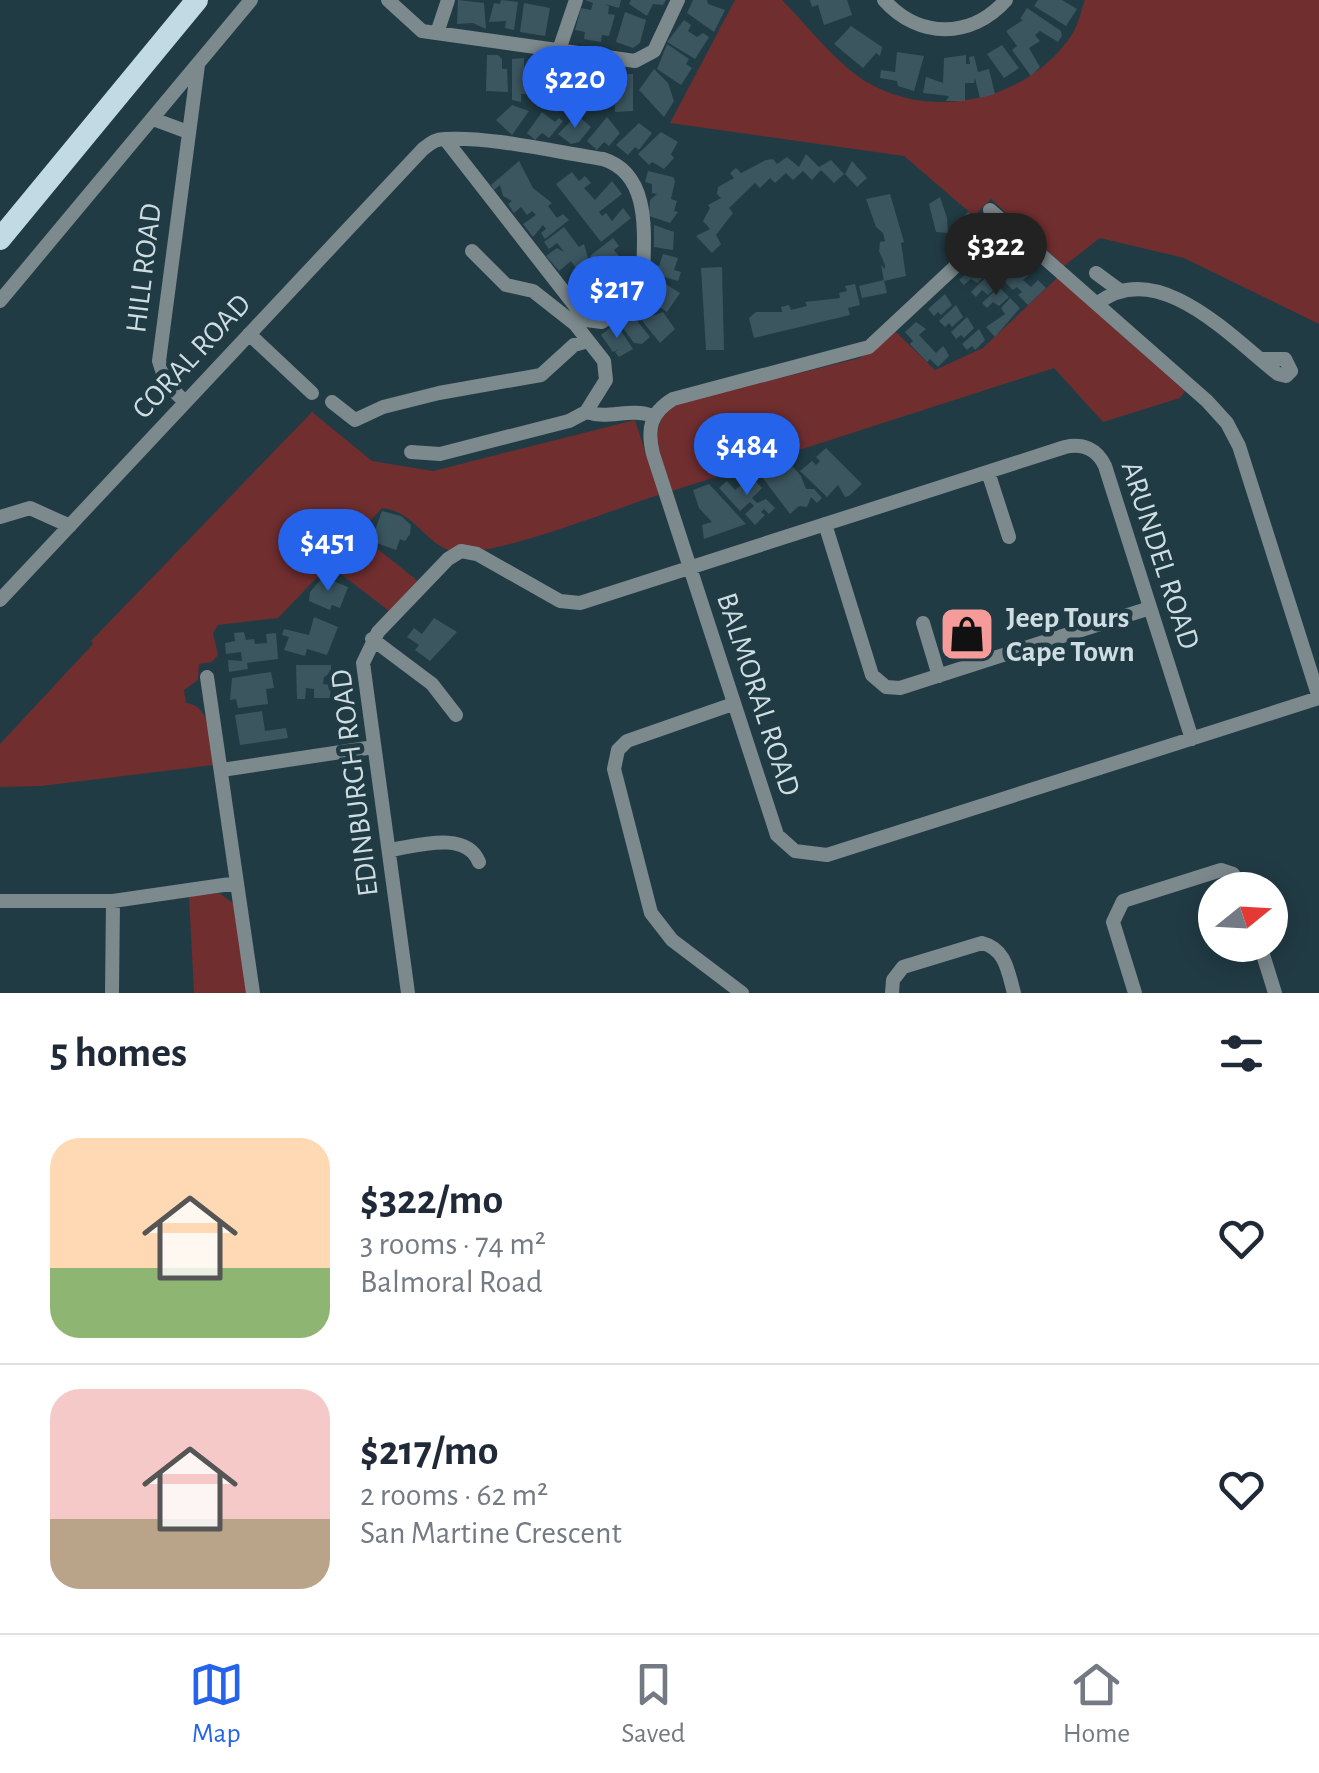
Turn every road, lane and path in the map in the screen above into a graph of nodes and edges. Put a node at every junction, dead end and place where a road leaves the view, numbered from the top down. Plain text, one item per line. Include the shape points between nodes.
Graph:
1 (197, 0) edge
2 (252, 0) edge
3 (388, 0) edge
4 (448, 0) edge
5 (576, 0) edge
6 (678, 0) edge
7 (884, 0) edge
8 (1006, 0) edge
9 (437, 33) junction
10 (559, 50) junction
11 (198, 64) junction
12 (153, 119) junction
13 (188, 132) junction
14 (444, 138) junction
15 (990, 210) dead end
16 (1003, 222) junction
17 (0, 238) edge
18 (472, 251) dead end
19 (1096, 273) dead end
20 (1119, 290) junction
21 (0, 301) edge
22 (1097, 304) junction
23 (249, 334) junction
24 (588, 341) junction
25 (1260, 358) dead end
26 (312, 393) dead end
27 (184, 402) junction
28 (332, 402) dead end
29 (586, 412) junction
30 (653, 416) junction
31 (410, 452) dead end
32 (988, 472) junction
33 (0, 517) edge
34 (825, 524) junction
35 (70, 526) junction
36 (1009, 537) dead end
37 (690, 567) junction
38 (0, 600) edge
39 (1150, 608) junction
40 (923, 623) dead end
41 (372, 639) junction
42 (939, 676) junction
43 (207, 678) dead end
44 (1319, 698) edge
45 (733, 704) junction
46 (456, 714) dead end
47 (1192, 740) junction
48 (374, 747) junction
49 (222, 770) junction
50 (390, 850) junction
51 (480, 862) dead end
52 (1198, 877) edge
53 (237, 883) junction
54 (0, 901) edge
55 (113, 901) junction
56 (1265, 962) edge
57 (112, 993) edge
58 (254, 993) edge
59 (408, 993) edge
60 (742, 993) edge
61 (892, 993) edge
62 (1014, 993) edge
63 (1135, 993) edge
64 (1275, 993) edge

1 - 17 main road
2 - 11 street
3 - 9 street via 415,28
4 - 9 street
5 - 10 street
6 - 10 street via 645,58
7 - 8 street via 908,20 950,31 986,19
9 - 10 street
11 - 12 street
11 - 13 street, HILL ROAD
12 - 13 street
12 - 21 street
13 - 27 street, HILL ROAD via 159,361 166,383
14 - 14 street via 603,159 628,173 641,200 643,284 636,298 606,320 583,317
14 - 23 street, CORAL ROAD via 423,149
15 - 16 street
16 - 22 street
16 - 30 street via 869,347 688,394
18 - 24 street via 506,285 533,291 554,306
19 - 20 street
20 - 22 street
20 - 25 street via 1169,296
22 - 44 street via 1214,408 1234,434
23 - 26 street
23 - 27 street, CORAL ROAD
24 - 28 street via 574,345 545,374 439,393 355,420
24 - 29 street via 607,375
27 - 35 street, CORAL ROAD
29 - 30 street
29 - 31 street via 450,452
30 - 37 street, BALMORAL ROAD via 650,440
32 - 34 street, ARUNDEL ROAD
32 - 36 street
32 - 39 street, ARUNDEL ROAD via 1072,446 1095,452
33 - 35 street via 30,508
34 - 37 street, ARUNDEL ROAD
34 - 42 street via 876,680 895,688
35 - 38 street, CORAL ROAD
37 - 41 street, EDINBURGH ROAD via 569,603 462,552 448,558
37 - 45 street, BALMORAL ROAD
39 - 42 street
39 - 47 street, ARUNDEL ROAD
40 - 42 street
41 - 46 street via 432,684
41 - 48 street, EDINBURGH ROAD via 363,671
43 - 49 street
44 - 47 street, BALMORAL ROAD
45 - 47 street, BALMORAL ROAD via 773,828 788,847 811,856
45 - 60 street via 627,741 614,769 651,913 672,940
48 - 49 street
48 - 50 street, EDINBURGH ROAD
49 - 53 street
50 - 51 street via 461,843
50 - 59 street, EDINBURGH ROAD
52 - 63 street via 1123,901 1113,922
53 - 55 street
53 - 58 street
54 - 55 street
55 - 57 street
56 - 64 street
61 - 62 street via 892,980 903,967 982,943 1002,956

